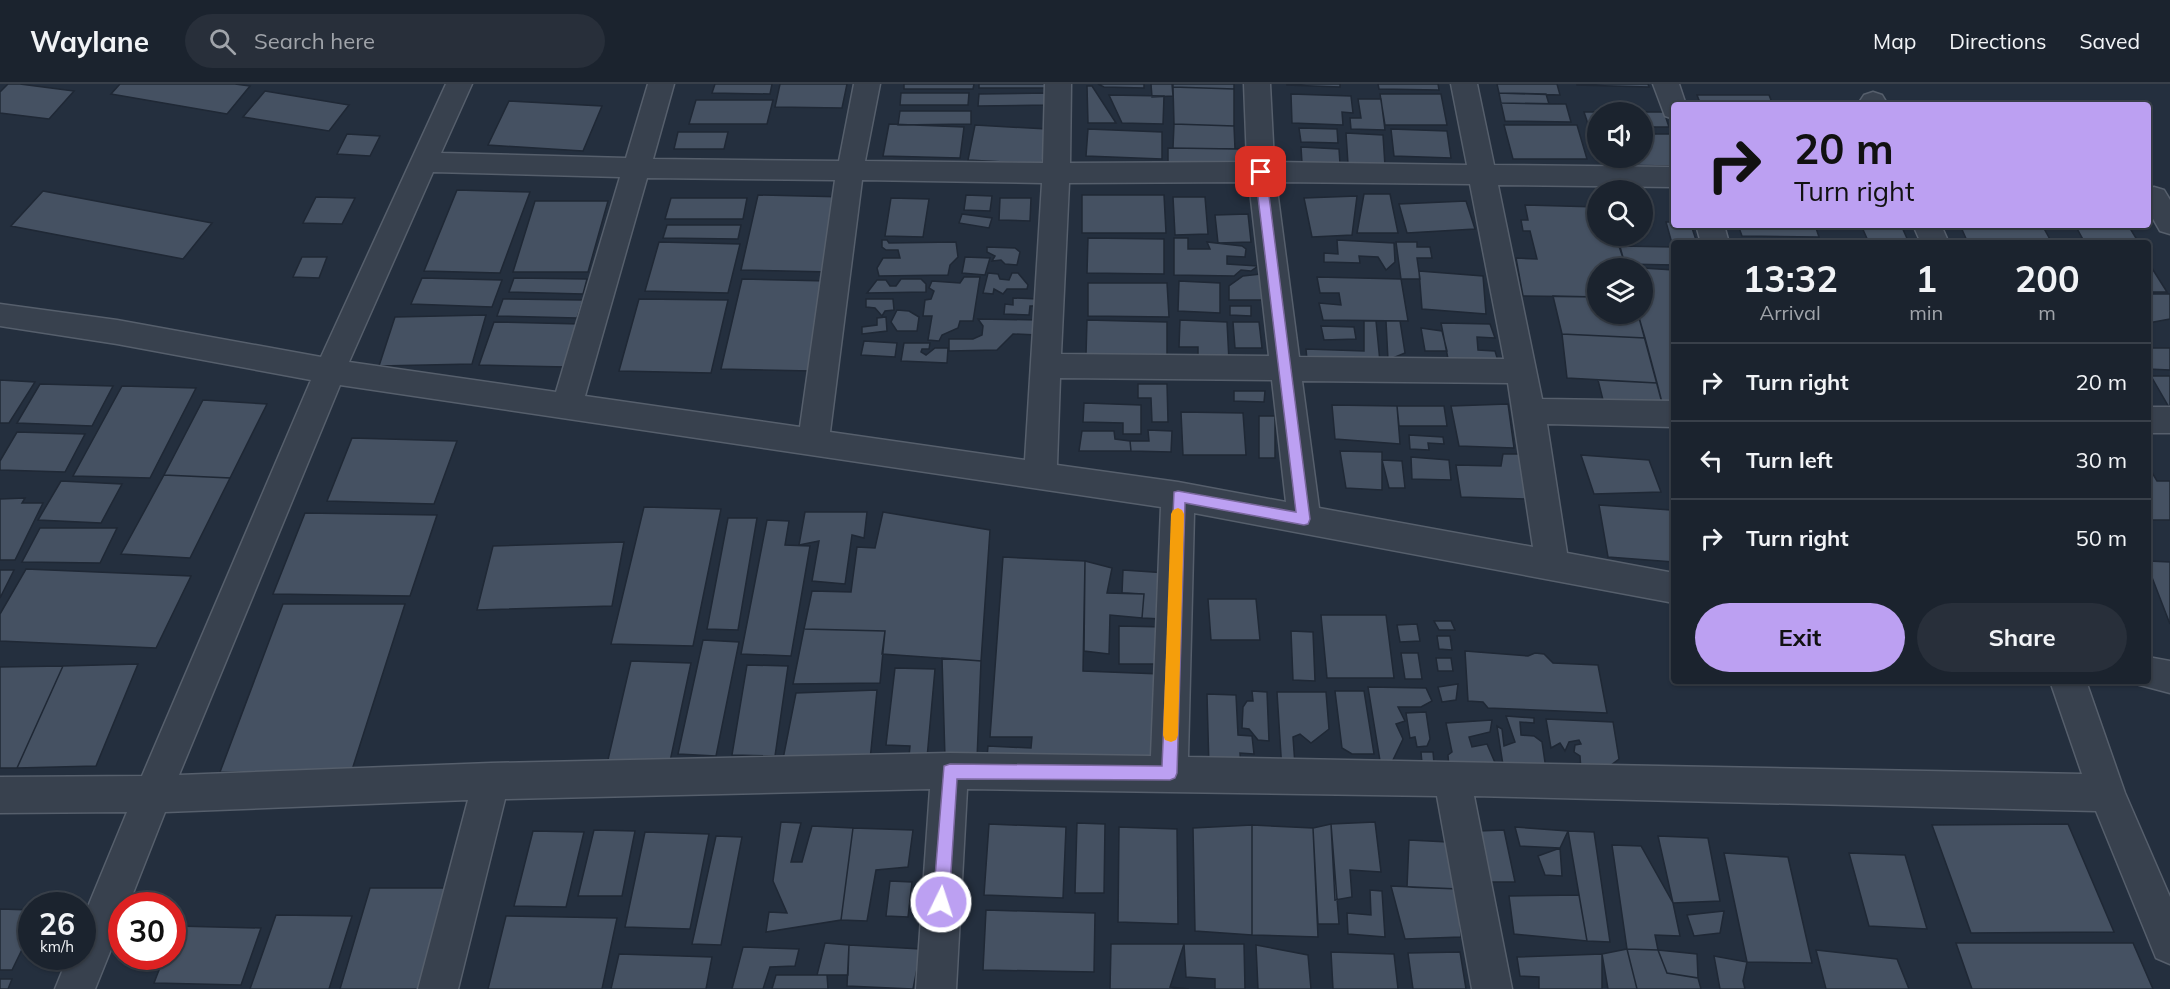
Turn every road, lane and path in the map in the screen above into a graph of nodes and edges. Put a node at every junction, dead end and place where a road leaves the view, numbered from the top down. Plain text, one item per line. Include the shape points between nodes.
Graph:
1 (459, 84) edge
2 (661, 84) edge
3 (867, 84) edge
4 (1058, 84) edge
5 (1257, 84) edge
6 (1464, 84) edge
7 (1666, 84) edge
8 (1672, 102) edge
9 (424, 162) junction
10 (638, 168) junction
11 (850, 171) junction
12 (1261, 172) junction
13 (1056, 173) junction
14 (1481, 176) junction
15 (1671, 177) edge
16 (2154, 196) dead end
17 (2170, 224) edge
18 (0, 315) edge
19 (1046, 366) junction
20 (1285, 370) junction
21 (330, 371) junction
22 (1521, 371) junction
23 (567, 406) junction
24 (1528, 411) junction
25 (1671, 414) edge
26 (2151, 420) edge
27 (2170, 420) edge
28 (813, 443) junction
29 (1040, 476) junction
30 (1178, 496) junction
31 (1304, 519) junction
32 (1552, 565) junction
33 (1671, 587) edge
34 (2151, 674) edge
35 (2170, 677) edge
36 (2069, 684) edge
37 (950, 771) junction
38 (1170, 773) junction
39 (1452, 778) junction
40 (491, 781) junction
41 (2107, 793) junction
42 (153, 794) junction
43 (0, 795) edge
44 (2159, 892) edge
45 (2170, 944) edge
46 (75, 989) edge
47 (438, 989) edge
48 (936, 989) edge
49 (1492, 989) edge

1 - 9 street
2 - 10 street
3 - 11 street
4 - 13 street
5 - 12 street
6 - 14 street
7 - 8 street
9 - 10 street
9 - 21 street
10 - 11 street
10 - 23 street
11 - 13 street
11 - 28 street
12 - 13 street
12 - 14 street
12 - 20 street
13 - 19 street
14 - 15 street
14 - 22 street
16 - 17 street
18 - 21 street
19 - 20 street
19 - 29 street
20 - 22 street
20 - 31 street
21 - 23 street
21 - 42 street
22 - 24 street
23 - 28 street
24 - 25 street
24 - 32 street
26 - 27 street
28 - 29 street
29 - 30 street
30 - 31 street
30 - 38 street
31 - 32 street
32 - 33 street
34 - 35 street
36 - 41 street
37 - 38 street
37 - 40 street
37 - 48 street
38 - 39 street
39 - 41 street
39 - 49 street
40 - 42 street
40 - 47 street
41 - 44 street
42 - 43 street
42 - 46 street
44 - 45 street

